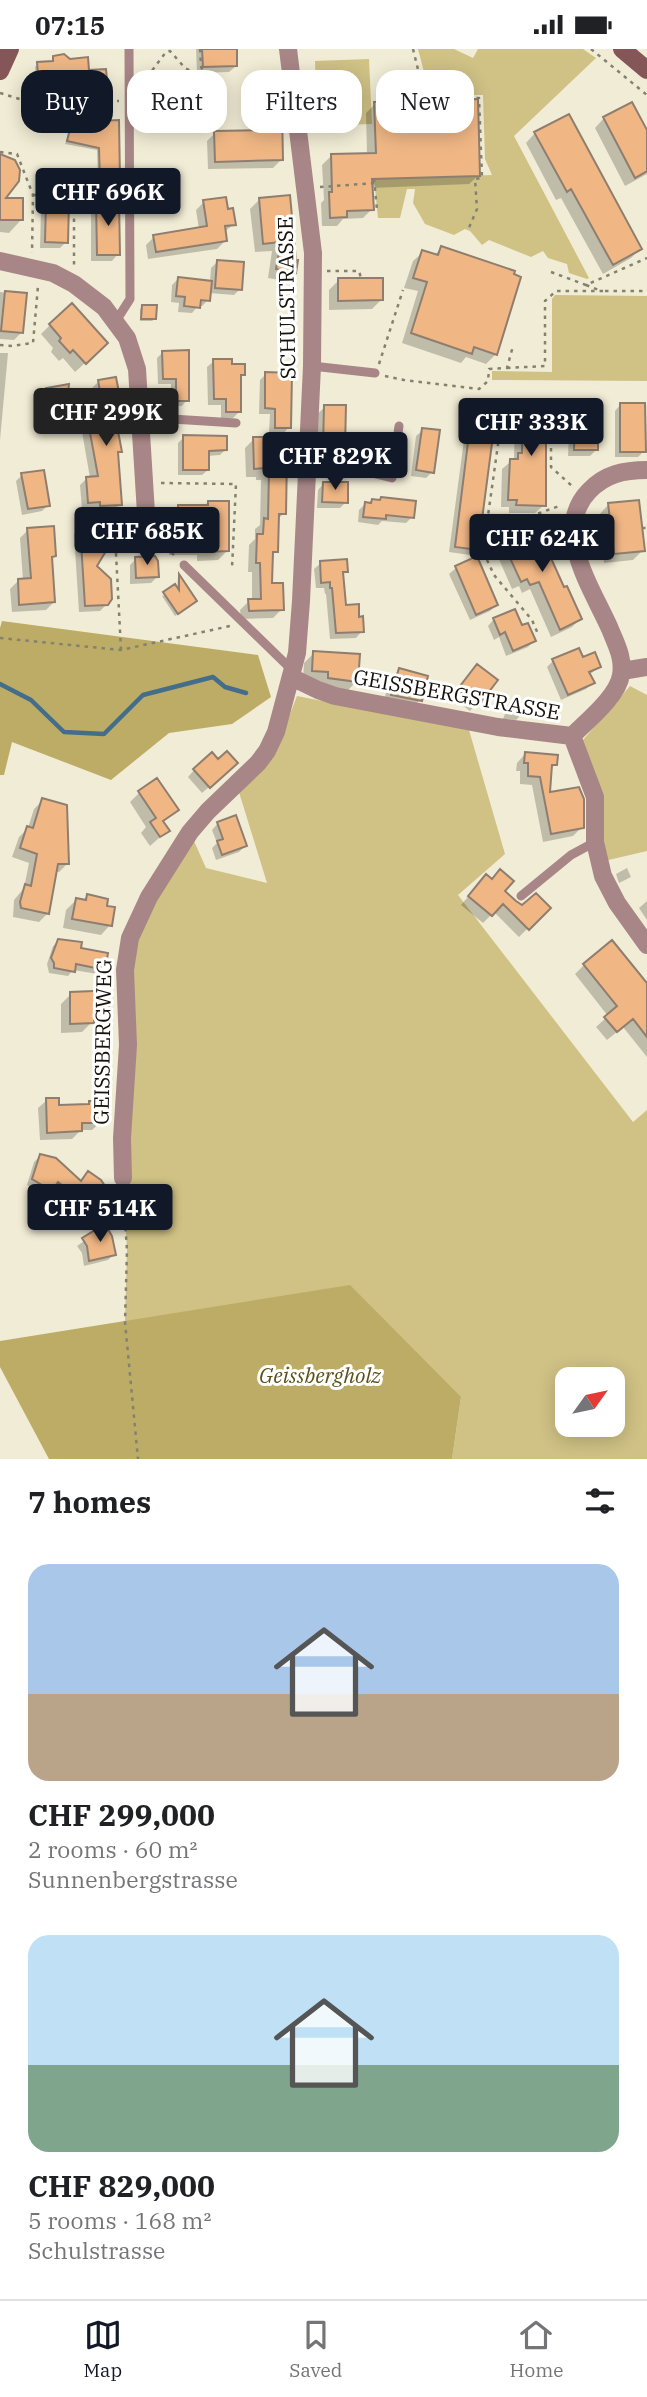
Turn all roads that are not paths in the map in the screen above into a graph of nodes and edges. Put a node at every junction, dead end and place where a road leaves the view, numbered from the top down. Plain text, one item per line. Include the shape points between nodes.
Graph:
1 (10, 49) edge
2 (129, 49) edge
3 (288, 49) edge
4 (631, 51) edge
5 (647, 70) edge
6 (0, 71) edge
7 (0, 261) edge
8 (116, 321) junction
9 (312, 366) junction
10 (375, 373) road end
11 (140, 417) junction
12 (236, 423) dead end
13 (399, 426) dead end
14 (306, 464) junction
15 (647, 470) edge
16 (146, 513) road end
17 (184, 565) road end
18 (647, 667) edge
19 (622, 671) junction
20 (292, 674) junction
21 (572, 736) junction
22 (595, 842) junction
23 (521, 896) dead end
24 (647, 945) edge
25 (122, 1178) road end

1 - 6 street
2 - 8 lane via 130,299
3 - 9 street, SCHULSTRASSE via 313,253
4 - 5 street
7 - 8 street via 40,269 74,284
8 - 11 street via 137,369
9 - 10 lane
9 - 14 street, SCHULSTRASSE
11 - 12 lane
11 - 16 street
13 - 14 lane via 392,478
14 - 20 street, SCHULSTRASSE via 300,621
15 - 19 street via 610,476 582,500 573,528 576,551 617,646
17 - 20 lane
18 - 19 street
19 - 21 street, GEISSBERGSTRASSE via 615,692
20 - 21 street, GEISSBERGSTRASSE via 335,696
20 - 25 street, GEISSBERGWEG via 267,751 190,832 133,928 125,970 128,1045
21 - 22 street via 595,797
22 - 23 lane via 571,855
22 - 24 street via 611,894

